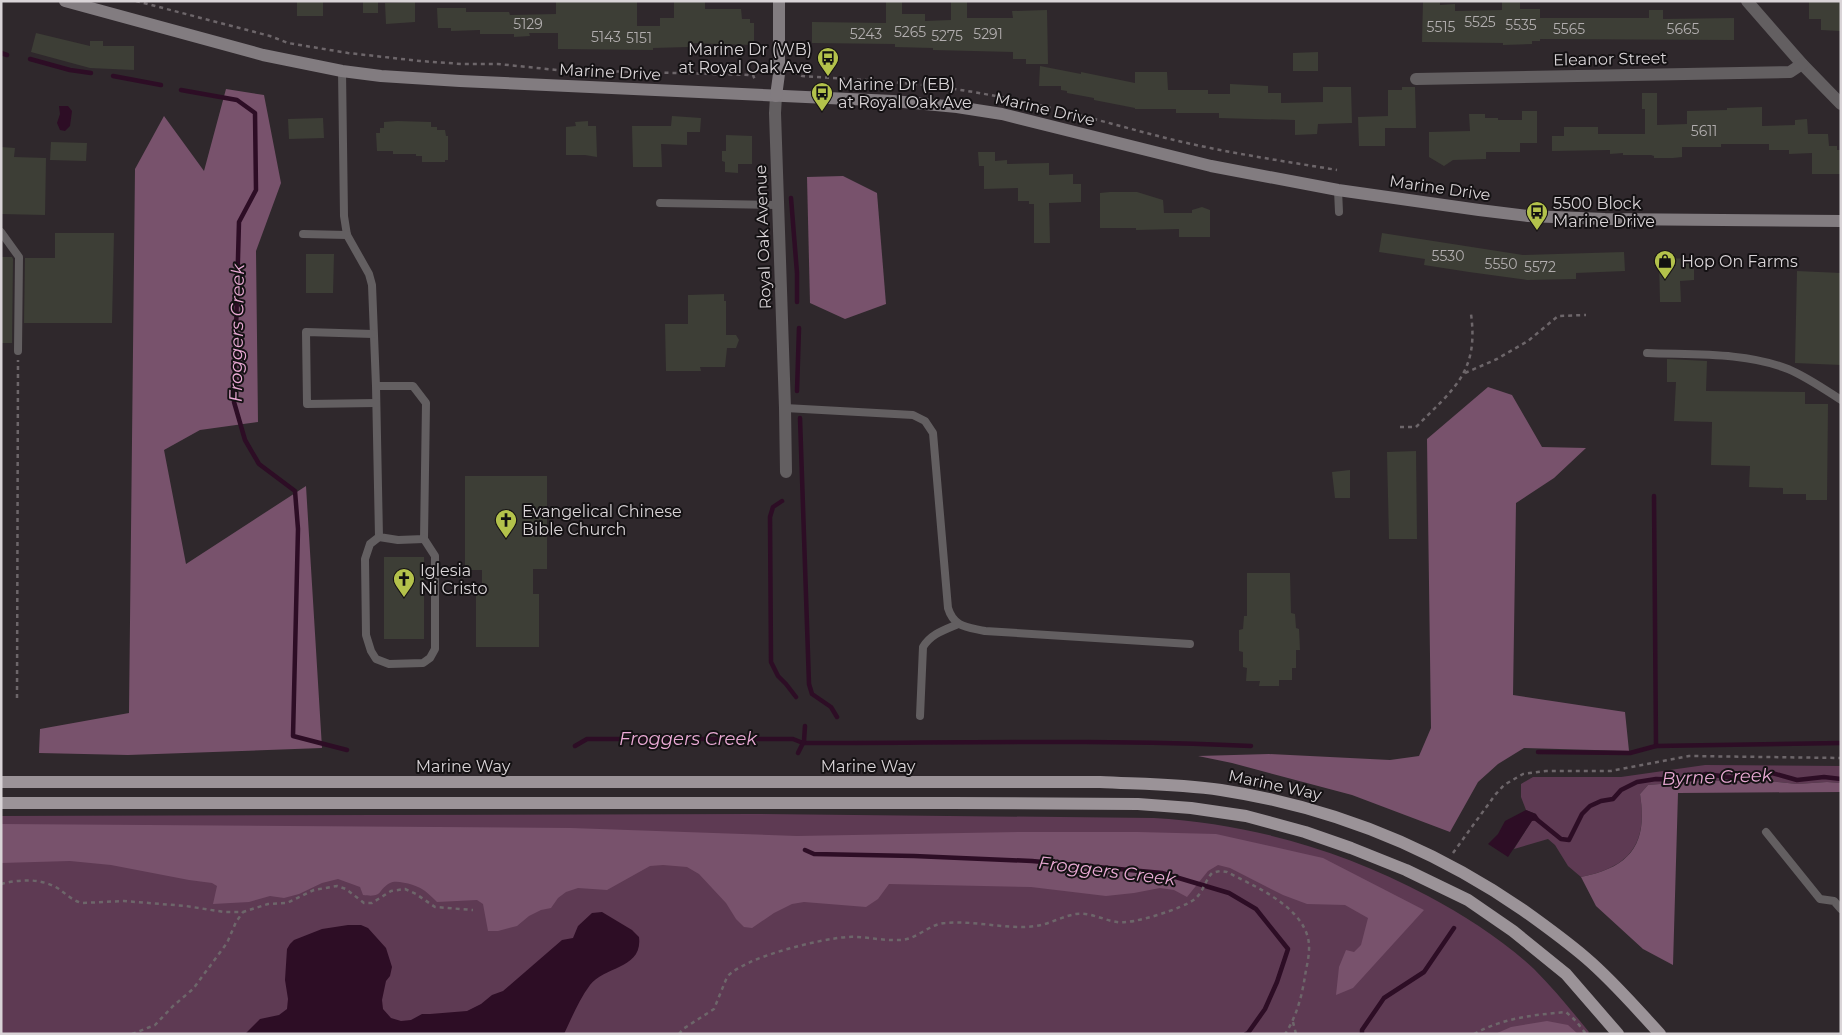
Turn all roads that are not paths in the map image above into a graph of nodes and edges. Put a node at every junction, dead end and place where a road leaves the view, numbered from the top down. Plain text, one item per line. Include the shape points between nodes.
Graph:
1 (65, 1) edge
2 (779, 1) edge
3 (1748, 1) edge
4 (1802, 64) junction
5 (342, 71) junction
6 (1416, 79) dead end
7 (776, 96) junction
8 (1841, 104) edge
9 (1338, 190) junction
10 (660, 203) dead end
11 (778, 206) junction
12 (1339, 212) dead end
13 (1841, 221) edge
14 (1, 232) edge
15 (303, 234) dead end
16 (347, 235) junction
17 (373, 334) junction
18 (18, 350) road end
19 (1647, 353) dead end
20 (376, 386) junction
21 (1841, 400) edge
22 (376, 403) junction
23 (786, 408) junction
24 (786, 472) dead end
25 (379, 537) junction
26 (424, 539) junction
27 (958, 624) junction
28 (1190, 644) dead end
29 (920, 716) dead end
30 (1, 782) edge
31 (1, 803) edge
32 (1766, 832) dead end
33 (1837, 899) edge
34 (1841, 909) edge
35 (1618, 1034) edge
36 (1660, 1034) edge

1 - 5 street, Marine Drive via 263,55
2 - 7 street, Royal Oak Avenue
3 - 4 street
4 - 6 street, Eleanor Street via 1790,72
4 - 8 street
5 - 7 street, Marine Drive via 460,82
5 - 16 lane
7 - 9 street, Marine Drive via 893,101 1002,114 1211,166
7 - 11 street, Royal Oak Avenue
9 - 12 lane
9 - 13 street, Marine Drive via 1528,216
10 - 11 lane
11 - 23 street, Royal Oak Avenue
14 - 18 lane via 19,257
15 - 16 lane
16 - 17 lane via 372,285
17 - 20 lane
17 - 22 lane via 306,332 307,404
19 - 21 lane via 1727,356 1787,368
20 - 22 lane
20 - 26 lane via 413,386 426,402
22 - 25 lane
23 - 24 street, Royal Oak Avenue
23 - 27 lane via 913,414 925,421 933,433 948,608 951,618
25 - 26 lane
25 - 26 lane via 370,544 365,559 366,635 376,659 389,664 423,663 435,649 435,556
27 - 28 lane via 985,631
27 - 29 lane via 935,634 923,647
30 - 36 main road, Marine Way via 1100,782 1220,790 1304,806 1354,822 1446,863 1504,897 1587,958
31 - 35 main road via 961,803 1138,804 1190,808 1246,816 1305,832 1406,870 1468,900 1566,974
32 - 33 lane via 1820,899
33 - 34 lane

